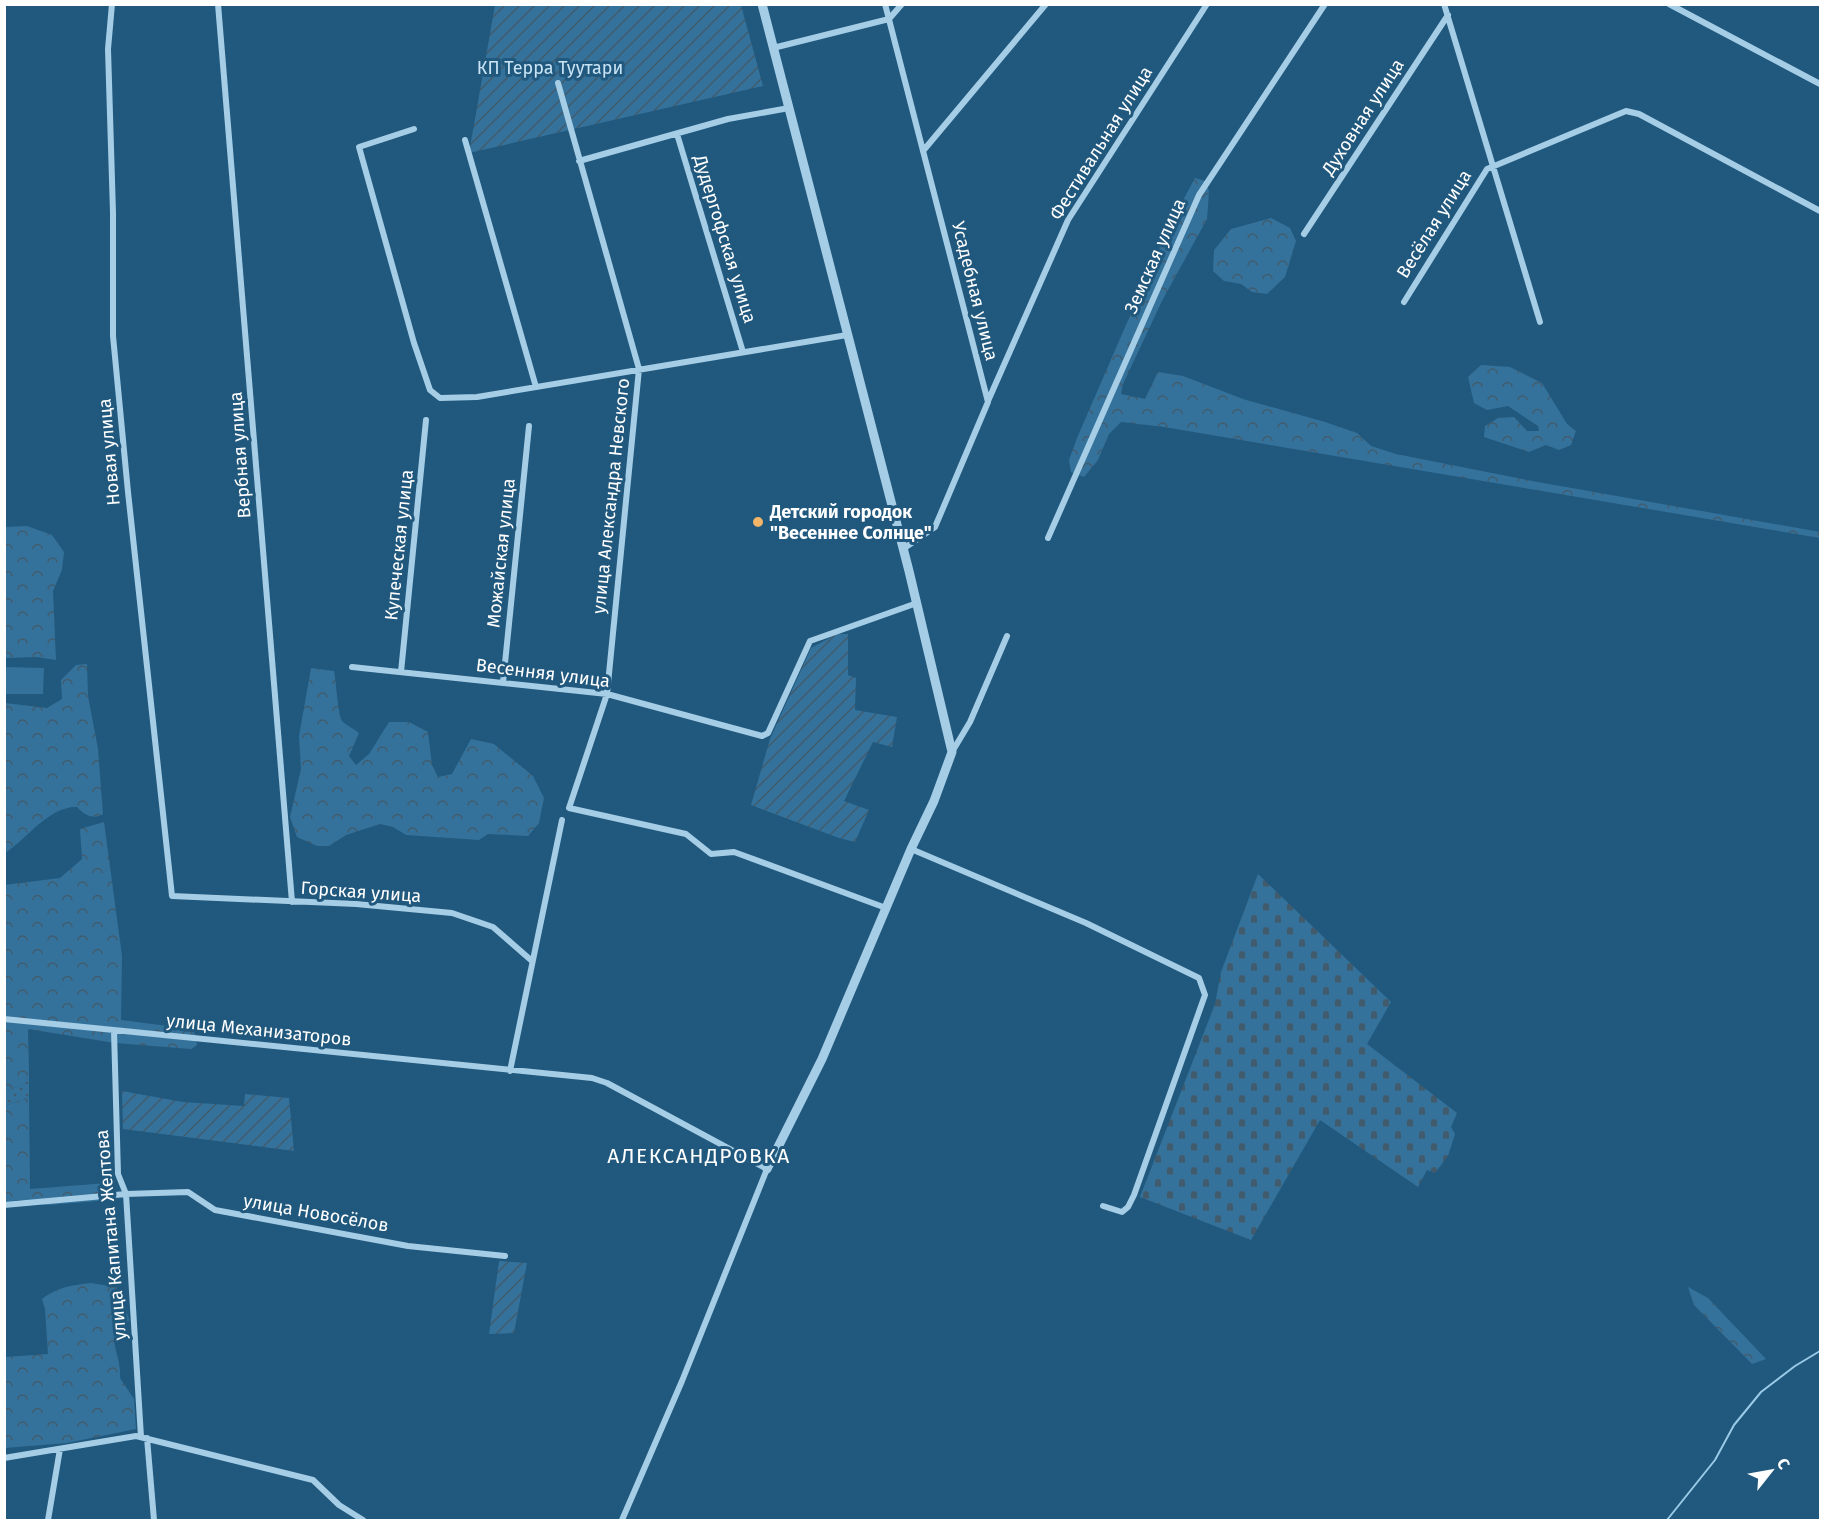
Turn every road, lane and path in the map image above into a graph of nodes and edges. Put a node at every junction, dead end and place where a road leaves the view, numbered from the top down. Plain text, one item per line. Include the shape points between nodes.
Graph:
1 (112, 4) edge
2 (218, 4) edge
3 (762, 4) edge
4 (885, 4) edge
5 (902, 4) edge
6 (1046, 4) edge
7 (1207, 4) edge
8 (1325, 4) edge
9 (1444, 4) edge
10 (1669, 4) edge
11 (1448, 15) junction
12 (889, 20) junction
13 (773, 48) junction
14 (558, 83) dead end
15 (1821, 84) edge
16 (789, 108) junction
17 (414, 129) dead end
18 (677, 134) junction
19 (465, 140) dead end
20 (923, 151) junction
21 (579, 161) junction
22 (1493, 166) junction
23 (1821, 211) edge
24 (1304, 234) dead end
25 (1404, 302) dead end
26 (1540, 322) dead end
27 (847, 335) junction
28 (743, 352) junction
29 (639, 369) junction
30 (536, 387) junction
31 (988, 402) junction
32 (426, 420) dead end
33 (529, 426) dead end
34 (1048, 538) dead end
35 (903, 549) junction
36 (917, 603) junction
37 (1007, 636) dead end
38 (352, 667) dead end
39 (401, 672) junction
40 (504, 683) junction
41 (607, 693) junction
42 (952, 752) junction
43 (562, 820) dead end
44 (911, 849) junction
45 (172, 896) joint
46 (292, 902) junction
47 (886, 908) junction
48 (532, 961) junction
49 (4, 1019) edge
50 (114, 1031) junction
51 (510, 1071) junction
52 (767, 1169) junction
53 (126, 1194) junction
54 (4, 1205) edge
55 (1102, 1206) dead end
56 (505, 1256) dead end
57 (144, 1438) junction
58 (60, 1449) junction
59 (4, 1458) edge
60 (48, 1521) edge
61 (154, 1521) edge
62 (363, 1521) edge
63 (622, 1521) edge

1 - 45 street, Новая улица via 108,49 113,336
2 - 46 street, Вербная улица
3 - 13 street
4 - 12 street, Усадебная улица
5 - 12 street
6 - 20 street
7 - 31 street, Фестивальная улица via 1068,220
8 - 34 street, Земская улица via 1199,195
9 - 11 street
10 - 15 street
11 - 22 street
11 - 24 street, Духовная улица
12 - 13 street
12 - 20 street, Усадебная улица
13 - 16 street
14 - 21 street, улица Александра Невского
16 - 18 street via 728,119
16 - 27 street
17 - 30 street via 359,147 430,390 440,398 477,397
18 - 21 street
18 - 28 street, Дудергофская улица
19 - 30 street
20 - 31 street, Усадебная улица
21 - 29 street, улица Александра Невского
22 - 23 street via 1626,111 1639,114
22 - 25 street, Весёлая улица via 1487,169
22 - 26 street
27 - 28 street
27 - 35 street
28 - 29 street
29 - 30 street
29 - 41 street, улица Александра Невского
31 - 35 street via 935,527
32 - 39 street, Купеческая улица
33 - 40 street, Можайская улица
35 - 36 street
36 - 41 street, Весенняя улица via 810,641 768,734 762,736
36 - 42 street
37 - 42 street via 970,722
38 - 39 street, Весенняя улица
39 - 40 street, Весенняя улица
40 - 41 street, Весенняя улица
41 - 47 street, улица Александра Невского via 569,808 686,834 711,854 734,852
42 - 44 street
43 - 48 street
44 - 47 street
44 - 55 street via 1086,923 1198,978 1205,995 1134,1195 1122,1212
45 - 46 street, Горская улица
46 - 48 street, Горская улица via 452,913 493,927
47 - 52 street via 822,1059
48 - 51 street
49 - 50 street, улица Механизаторов
50 - 51 street, улица Механизаторов
50 - 53 street, улица Капитана Желтова via 118,1174
51 - 52 street, улица Механизаторов via 592,1078 607,1083
52 - 63 street
53 - 54 street, улица Новосёлов
53 - 56 street, улица Новосёлов via 188,1192 215,1210 408,1246
53 - 57 street, улица Капитана Желтова
57 - 58 street via 136,1436
57 - 61 street, улица Капитана Желтова
57 - 62 street via 313,1480
58 - 59 street
58 - 60 street

